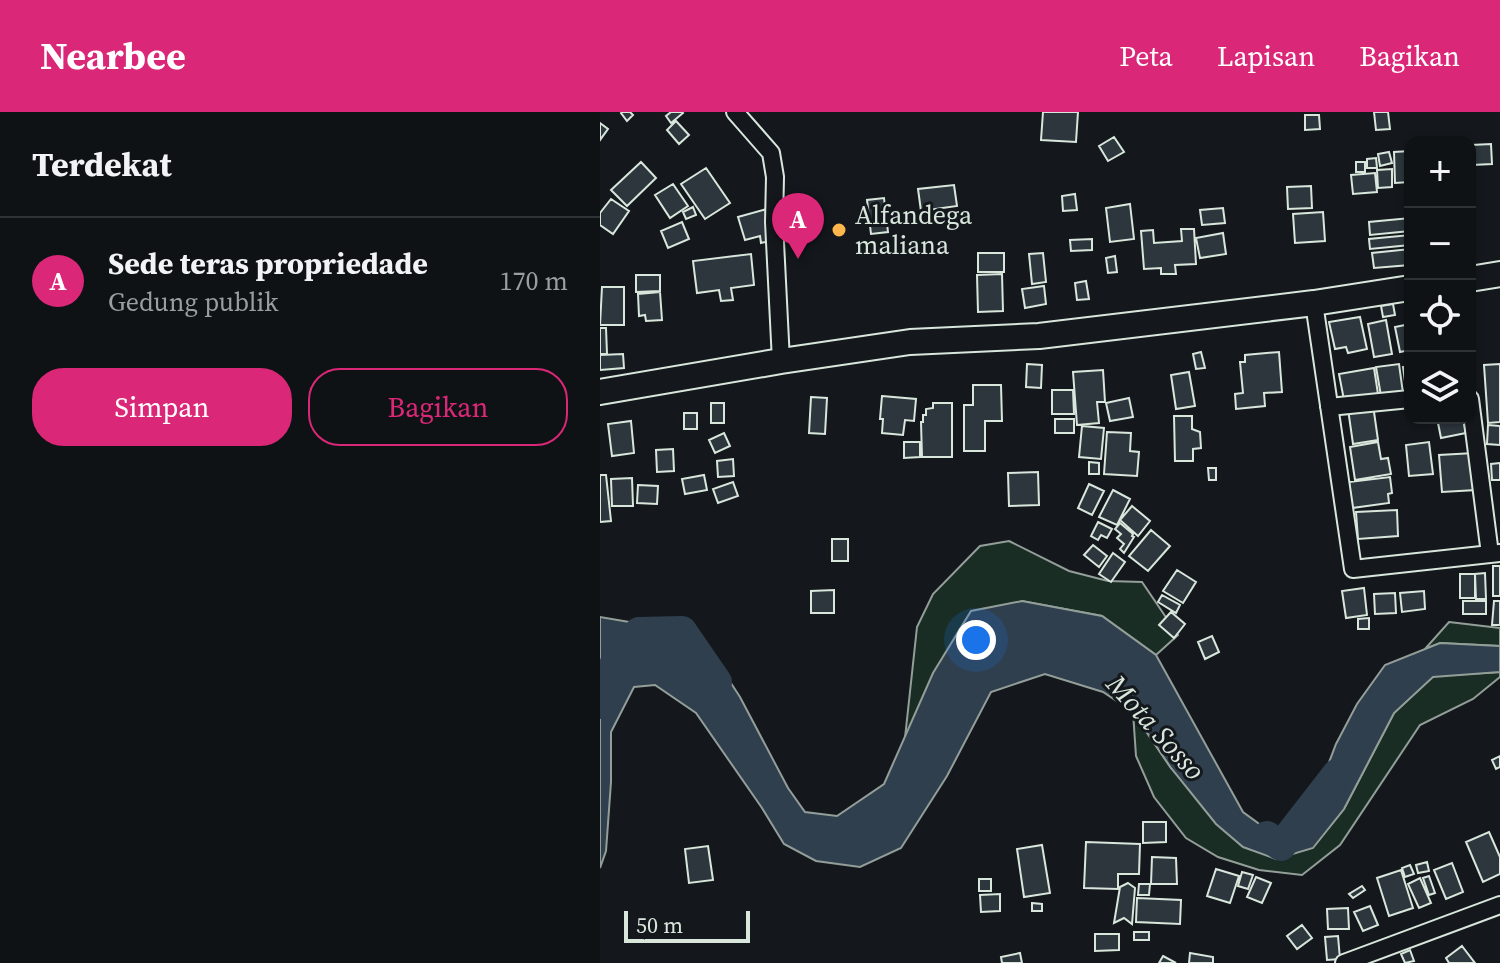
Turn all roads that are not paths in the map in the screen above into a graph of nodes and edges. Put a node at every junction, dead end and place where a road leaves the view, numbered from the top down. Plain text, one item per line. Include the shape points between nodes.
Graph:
1 (735, 112) edge
2 (1500, 274) edge
3 (1476, 278) edge
4 (1404, 289) edge
5 (1314, 303) junction
6 (781, 361) junction
7 (600, 392) edge
8 (1404, 400) edge
9 (1329, 407) junction
10 (1474, 424) edge
11 (1495, 554) edge
12 (1500, 905) edge
13 (1344, 963) edge

1 - 6 street via 771,153
2 - 3 main road
4 - 5 main road
5 - 6 main road via 1039,336 910,342
5 - 9 street
6 - 7 main road
8 - 9 street
9 - 11 street via 1353,569
10 - 11 street
12 - 13 street

